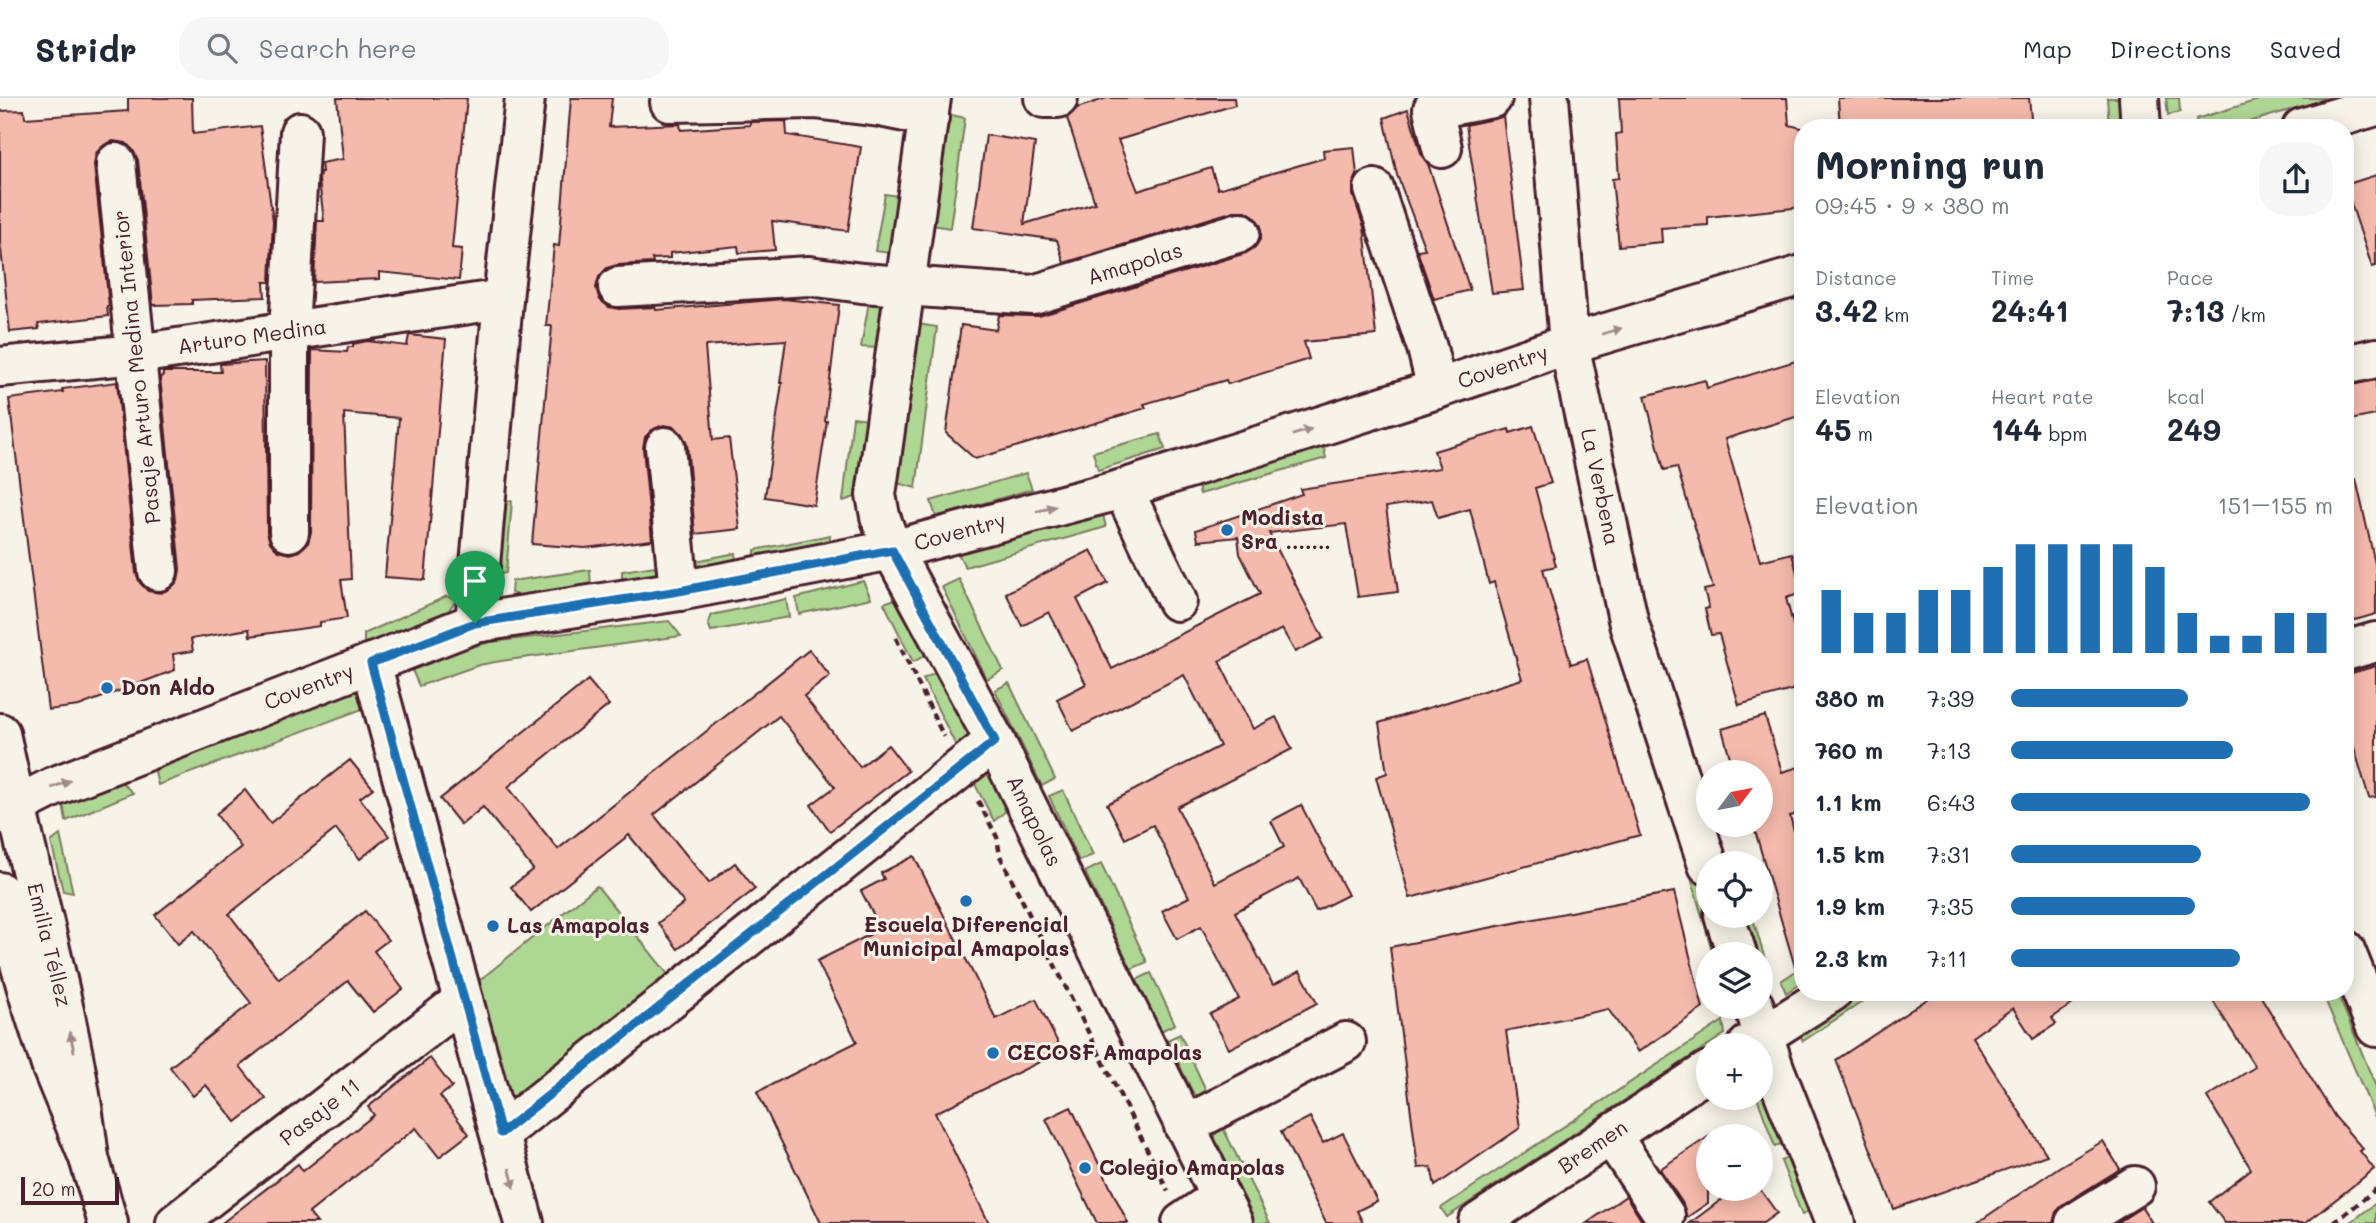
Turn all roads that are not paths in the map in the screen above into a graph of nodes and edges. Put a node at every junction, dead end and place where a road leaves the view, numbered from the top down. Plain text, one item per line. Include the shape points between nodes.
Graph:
1 (525, 98) edge
2 (1044, 98) edge
3 (1058, 98) edge
4 (1492, 98) edge
5 (1549, 98) edge
6 (2139, 98) edge
7 (670, 102) dead end
8 (2376, 106) edge
9 (930, 108) edge
10 (2140, 119) edge
11 (2332, 119) edge
12 (300, 132) dead end
13 (1442, 148) dead end
14 (116, 163) dead end
15 (1374, 189) dead end
16 (1240, 232) dead end
17 (1794, 277) edge
18 (618, 286) dead end
19 (904, 286) junction
20 (503, 299) junction
21 (289, 332) junction
22 (1569, 344) junction
23 (137, 354) junction
24 (2376, 358) edge
25 (2354, 363) edge
26 (0, 367) edge
27 (1437, 389) junction
28 (665, 447) dead end
29 (1123, 489) junction
30 (289, 532) dead end
31 (892, 550) junction
32 (158, 571) dead end
33 (679, 591) junction
34 (1177, 601) dead end
35 (475, 623) junction
36 (2376, 642) edge
37 (2354, 648) edge
38 (371, 663) junction
39 (0, 733) edge
40 (995, 741) junction
41 (7, 810) edge
42 (1703, 851) edge
43 (0, 892) edge
44 (2354, 972) edge
45 (463, 1000) junction
46 (1813, 1001) edge
47 (2376, 1027) edge
48 (1755, 1029) edge
49 (1346, 1042) dead end
50 (1696, 1079) edge
51 (1184, 1126) junction
52 (501, 1133) junction
53 (1611, 1135) junction
54 (89, 1158) junction
55 (2135, 1186) dead end
56 (1227, 1210) edge
57 (1665, 1216) dead end
58 (1486, 1221) edge
59 (1183, 1222) edge
60 (108, 1223) edge
61 (176, 1223) edge
62 (524, 1223) edge
63 (1835, 1223) edge
64 (2075, 1223) edge

1 - 20 street
2 - 3 street
4 - 13 street via 1433,109
5 - 22 street, La Verbena
6 - 10 street
7 - 9 street, Amapolas via 815,99
8 - 11 street
9 - 19 street, Amapolas
12 - 21 street
14 - 23 street, Pasaje Arturo Medina Interior
15 - 27 street
16 - 19 street, Amapolas via 1033,295
22 -> 17 street, Coventry
18 - 19 street via 809,276
19 - 31 street, Amapolas via 876,495
20 - 21 street, Arturo Medina
20 - 35 street
21 - 23 street, Arturo Medina
21 - 30 street
22 - 27 street, Coventry
22 - 42 street, La Verbena via 1629,624
23 - 26 street, Arturo Medina
23 - 32 street, Pasaje Arturo Medina Interior
24 - 25 street
29 -> 27 street, Coventry
28 - 33 street
31 -> 29 street, Coventry
29 - 34 street
31 - 33 street, Coventry
31 - 40 street, Amapolas
33 - 35 street, Coventry
35 - 38 street, Coventry
36 - 37 street
41 -> 38 street, Coventry via 53,787
38 - 45 street
39 - 41 street, Emilia Téllez
40 - 51 street, Amapolas
40 - 52 street
54 -> 41 street, Emilia Téllez via 64,1003
43 - 54 street, Emilia Téllez via 52,1068
44 - 47 street
45 - 52 street
45 - 61 street, Pasaje 11
46 - 48 street
48 - 63 street
49 - 51 street
50 - 53 street, Bremen
51 - 56 street, Amapolas
52 -> 62 street
53 - 57 street
53 - 58 street, Bremen
54 - 60 street, Emilia Téllez
55 - 64 street
56 - 59 street

